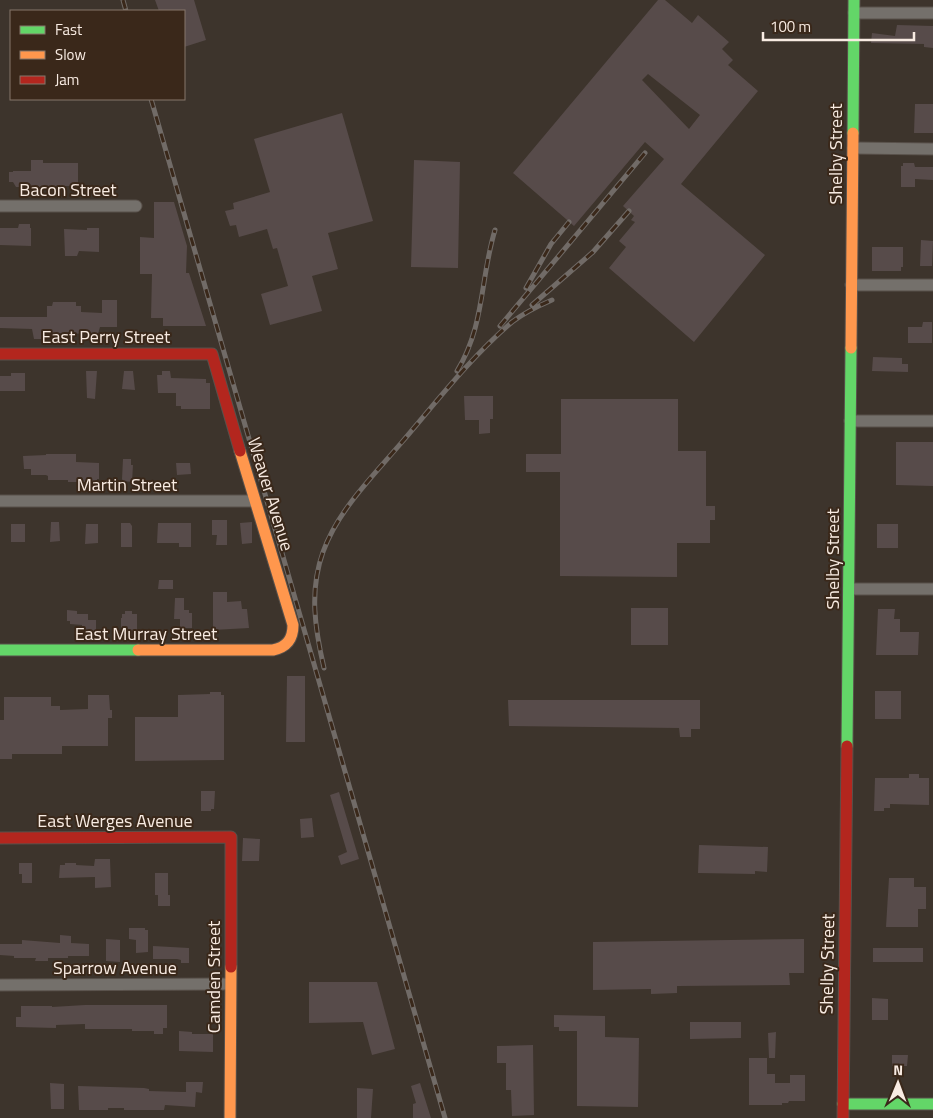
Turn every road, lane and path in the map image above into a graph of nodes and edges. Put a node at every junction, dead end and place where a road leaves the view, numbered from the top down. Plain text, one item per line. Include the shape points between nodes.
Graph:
1 (854, 0) edge
2 (854, 13) junction
3 (933, 13) edge
4 (853, 148) junction
5 (933, 149) edge
6 (0, 206) edge
7 (136, 206) dead end
8 (851, 285) junction
9 (933, 285) edge
10 (0, 354) edge
11 (212, 354) joint
12 (850, 421) junction
13 (933, 421) edge
14 (0, 501) edge
15 (255, 501) junction
16 (849, 589) junction
17 (933, 589) edge
18 (290, 643) joint
19 (0, 650) edge
20 (231, 836) joint
21 (0, 838) edge
22 (230, 984) junction
23 (0, 985) edge
24 (844, 1104) junction
25 (933, 1104) edge
26 (230, 1118) edge
27 (843, 1118) edge

1 - 2 street, Shelby Street
2 - 3 street
2 - 4 street, Shelby Street
4 - 5 street
4 - 8 street, Shelby Street
6 - 7 street, Bacon Street
8 - 9 street
8 - 12 street, Shelby Street
10 - 11 street, East Perry Street
11 - 15 street, Weaver Avenue
12 - 13 street
12 - 16 street, Shelby Street
14 - 15 street, Martin Street
15 - 18 street, Weaver Avenue via 293,625
16 - 17 street
16 - 24 street, Shelby Street
18 - 19 street, East Murray Street via 273,650
20 - 21 street, East Werges Avenue
20 - 22 street, Camden Street
22 - 23 street, Sparrow Avenue
22 - 26 street, Camden Street
24 - 25 street
24 - 27 street, Shelby Street

